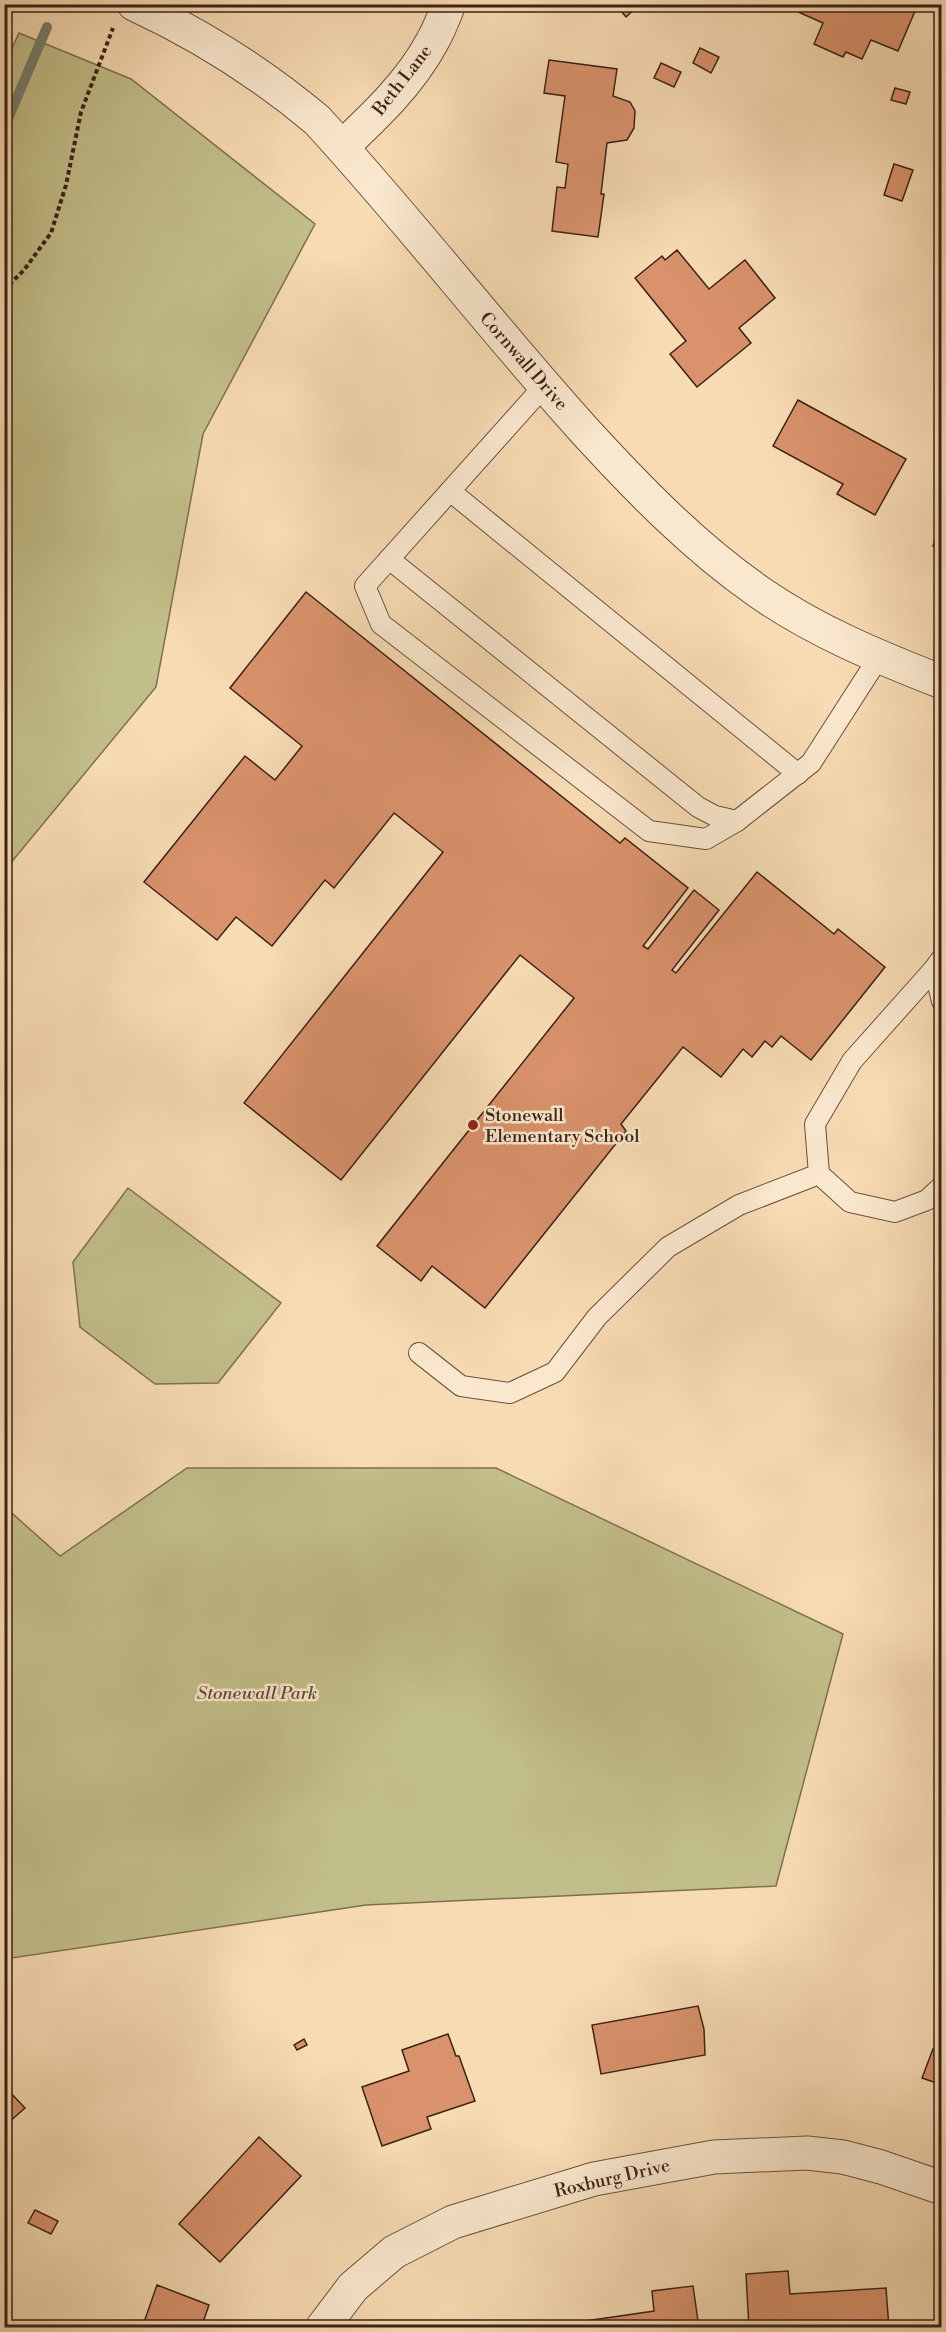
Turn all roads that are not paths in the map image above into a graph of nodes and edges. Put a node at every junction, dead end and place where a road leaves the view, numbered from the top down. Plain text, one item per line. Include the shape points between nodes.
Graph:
1 (449, 4) edge
2 (124, 15) edge
3 (342, 147) junction
4 (544, 386) junction
5 (450, 491) junction
6 (389, 559) junction
7 (879, 657) junction
8 (942, 682) edge
9 (798, 774) junction
10 (737, 821) junction
11 (938, 963) edge
12 (942, 1001) edge
13 (819, 1174) junction
14 (942, 1186) edge
15 (419, 1353) dead end
16 (942, 2188) edge
17 (322, 2328) edge

1 - 3 street, Beth Lane via 432,43 402,86
2 - 3 street, Cornwall Drive via 205,40 278,87
3 - 4 street, Cornwall Drive
4 - 5 lane
4 - 7 street, Cornwall Drive via 676,526 759,592
5 - 6 lane
5 - 9 lane
6 - 10 lane via 698,807
6 - 10 lane via 365,586 381,624 649,831 706,839
7 - 8 street, Cornwall Drive
7 - 9 lane via 811,763
9 - 10 lane
11 - 12 lane
11 - 13 lane via 852,1061 815,1124
13 - 14 lane via 850,1202 895,1212 927,1200
13 - 15 lane via 739,1205 668,1247 597,1317 555,1372 510,1393 461,1386
16 - 17 street, Roxburg Drive via 843,2157 807,2154 714,2157 594,2179 453,2222 394,2252 353,2287

